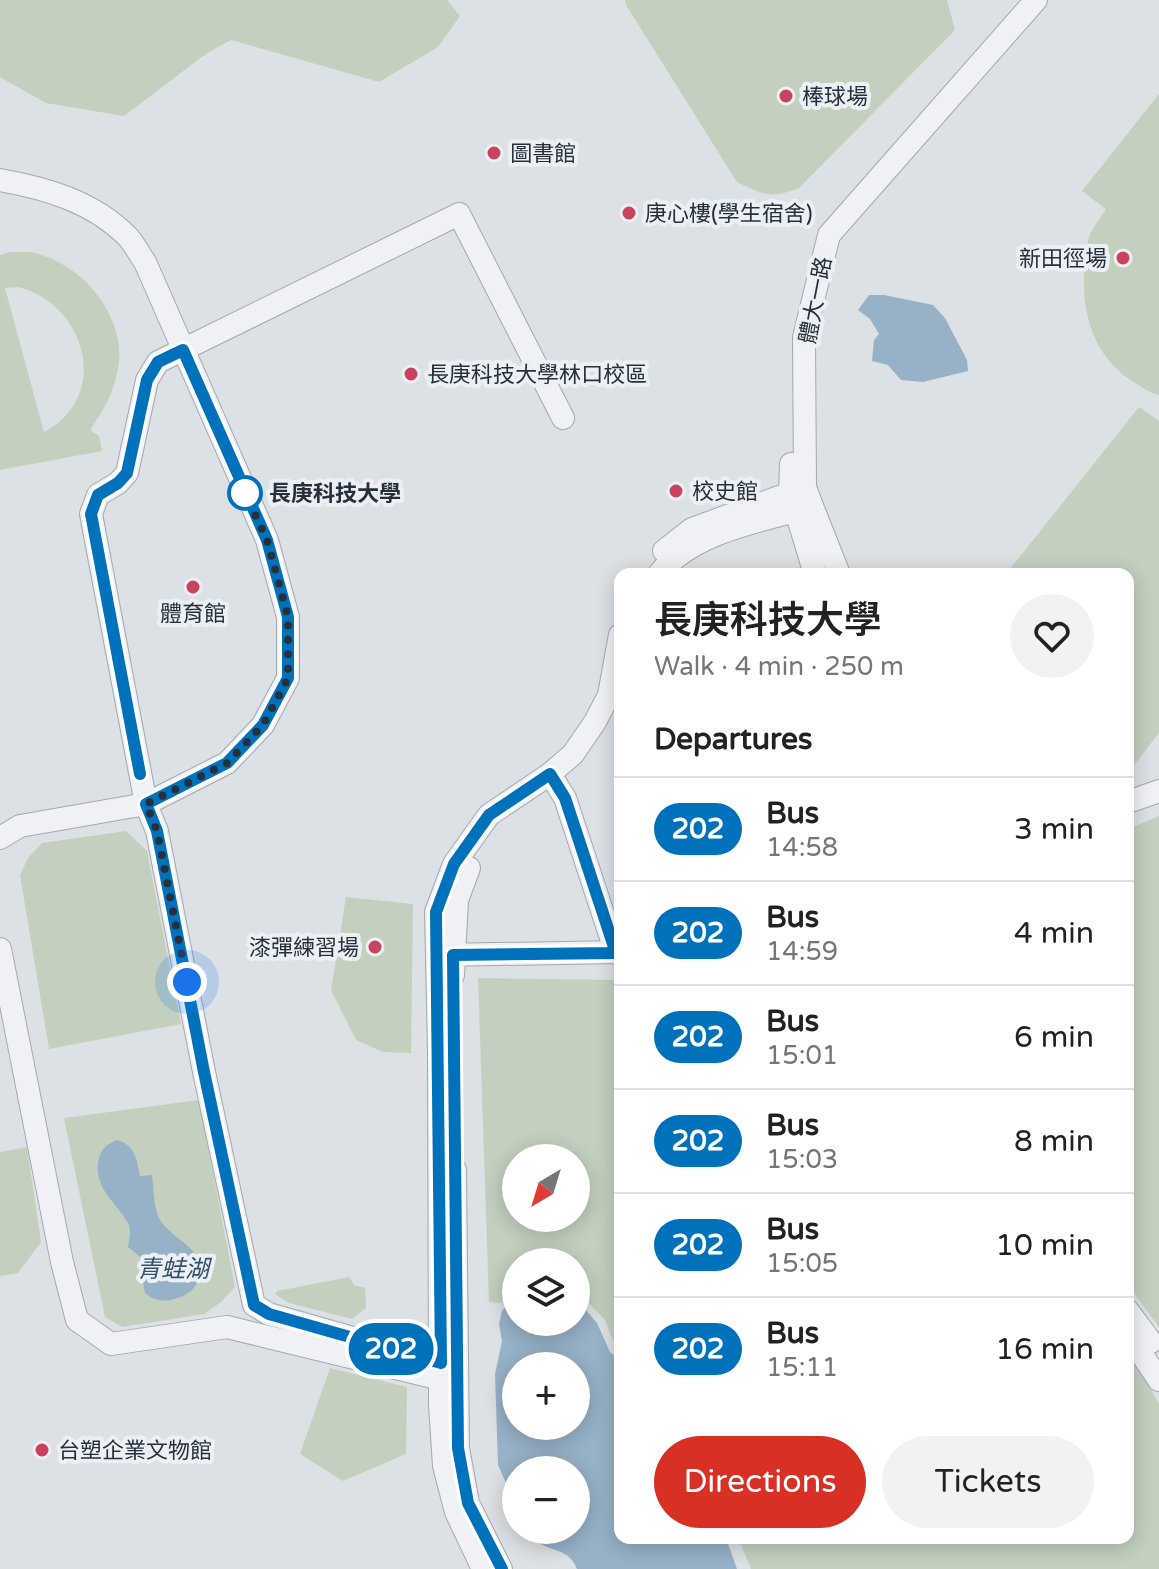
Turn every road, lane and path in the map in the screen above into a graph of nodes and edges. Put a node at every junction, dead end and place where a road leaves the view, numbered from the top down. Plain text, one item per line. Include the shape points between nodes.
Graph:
1 (1015, 0) edge
2 (1036, 0) edge
3 (0, 180) edge
4 (183, 350) junction
5 (563, 418) dead end
6 (801, 499) junction
7 (649, 568) edge
8 (666, 568) edge
9 (814, 568) edge
10 (836, 568) edge
11 (614, 668) edge
12 (614, 711) edge
13 (554, 779) junction
14 (1159, 791) edge
15 (1134, 800) edge
16 (146, 804) junction
17 (0, 838) edge
18 (614, 940) edge
19 (0, 949) edge
20 (614, 952) edge
21 (445, 956) junction
22 (1134, 1319) edge
23 (1134, 1343) edge
24 (1159, 1353) edge
25 (446, 1371) junction
26 (1159, 1380) edge
27 (483, 1569) edge
28 (501, 1569) edge

1 - 6 street, 體大一路 via 819,225 791,333
2 - 6 street, 體大一路 via 829,235 804,337
3 - 4 street via 40,187 92,209 128,237 145,262
4 - 5 street via 459,214
4 - 16 street via 158,362 147,380 127,473 98,495 91,514
4 - 16 street via 267,540 288,617 288,678 263,725 227,763
6 - 7 street via 692,529
6 - 8 street via 719,533
6 - 9 street
6 - 10 street
11 - 13 street via 609,695 595,722
12 - 13 street via 583,761
13 - 18 street
13 - 21 street via 497,828 465,874
14 - 15 street
16 - 17 street via 20,826
16 - 25 street via 157,831 254,1305
19 - 25 street via 77,1320 111,1344 227,1327
20 - 21 street
21 - 25 street
22 - 24 street
23 - 26 street
25 - 27 street via 444,1466 456,1512
25 - 28 street via 468,1503

